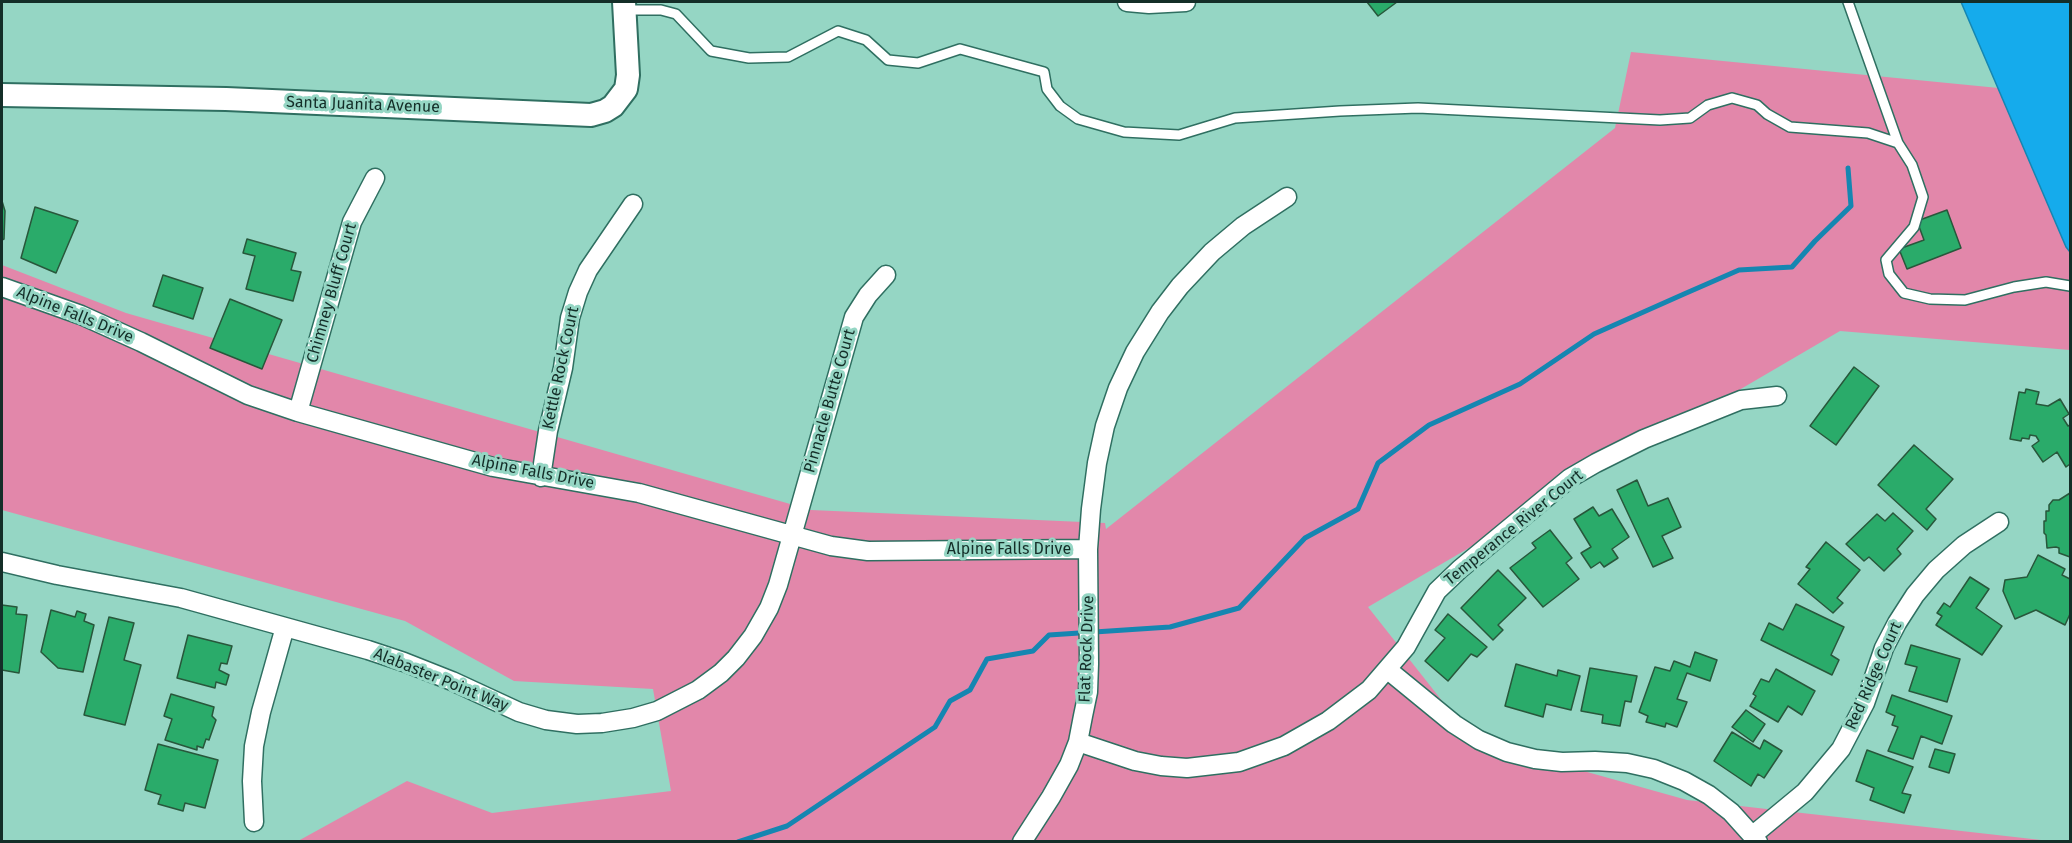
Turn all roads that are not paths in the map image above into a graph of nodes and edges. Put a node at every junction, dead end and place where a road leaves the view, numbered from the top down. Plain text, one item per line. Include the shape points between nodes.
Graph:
1 (1127, 2) edge
2 (1186, 2) edge
3 (1848, 2) edge
4 (624, 6) edge
5 (2, 95) edge
6 (1898, 143) junction
7 (375, 178) dead end
8 (1287, 197) dead end
9 (633, 204) dead end
10 (886, 275) dead end
11 (2070, 286) edge
12 (2, 287) edge
13 (1777, 396) dead end
14 (297, 412) junction
15 (541, 477) junction
16 (1999, 522) dead end
17 (792, 536) junction
18 (1088, 549) junction
19 (2, 562) edge
20 (285, 627) junction
21 (1388, 670) junction
22 (1078, 742) junction
23 (254, 822) dead end
24 (1756, 838) edge
25 (1022, 842) edge

1 - 2 street
3 - 6 lane
4 - 5 street, Santa Juanita Avenue via 626,89 613,106 591,115 226,99
4 - 6 lane via 676,14 711,51 749,58 788,57 838,31 866,40 888,60 918,63 960,49 1044,72 1047,89 1060,106 1078,118 1124,132 1179,135 1235,118 1418,108 1660,120 1690,118 1708,105 1732,98 1757,105 1790,128 1868,133
6 - 11 lane via 1923,197 1914,227 1886,260 1889,274 1904,293 1965,300 2046,282
7 - 14 street, Chimney Bluff Court via 352,222
8 - 18 street, Flat Rock Drive via 1212,252 1180,286 1135,352 1118,388 1096,463
9 - 15 street, Kettle Rock Court via 588,270 578,292
10 - 17 street, Pinnacle Butte Court via 854,317
12 - 14 street, Alpine Falls Drive via 81,315 248,395
13 - 21 street, Temperance River Court via 1741,400 1644,439 1570,478 1437,591 1406,647
14 - 15 street, Alpine Falls Drive
15 - 17 street, Alpine Falls Drive via 639,493
16 - 24 street, Red Ridge Court via 1964,545 1915,595 1884,648 1865,703 1840,749 1804,792
17 - 18 street, Alpine Falls Drive via 868,551
17 - 20 street, Alabaster Point Way via 769,608 736,658 680,701 633,718 586,724 546,720 404,662
18 - 22 street, Flat Rock Drive via 1088,692
19 - 20 street, Alabaster Point Way via 181,597
20 - 23 street via 254,746
21 - 22 street, Temperance River Court via 1328,721 1284,746 1239,762 1187,768 1161,766
21 - 24 street via 1479,740 1535,759 1595,760 1654,769 1709,795
22 - 25 street, Flat Rock Drive via 1056,789

